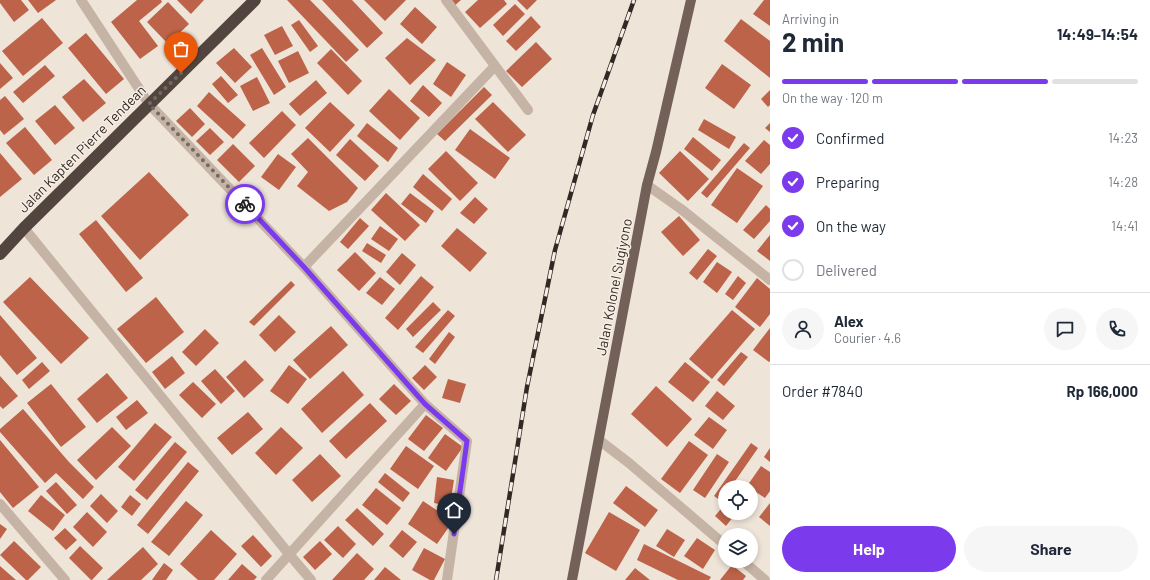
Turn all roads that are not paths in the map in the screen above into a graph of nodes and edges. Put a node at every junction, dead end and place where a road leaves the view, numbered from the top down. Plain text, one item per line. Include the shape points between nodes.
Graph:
1 (81, 0) edge
2 (255, 0) edge
3 (446, 0) edge
4 (691, 0) edge
5 (495, 66) junction
6 (149, 104) junction
7 (528, 110) dead end
8 (647, 185) junction
9 (24, 228) junction
10 (0, 254) edge
11 (304, 267) junction
12 (770, 280) edge
13 (425, 404) junction
14 (599, 440) junction
15 (0, 504) edge
16 (718, 539) edge
17 (289, 554) junction
18 (751, 568) edge
19 (65, 580) edge
20 (266, 580) edge
21 (311, 580) edge
22 (447, 580) edge
23 (572, 580) edge
24 (765, 580) edge

1 - 6 street
2 - 6 highway, Jalan Kapten Pierre Tendean
3 - 5 street
4 - 8 main road, Jalan Kolonel Sugiyono
5 - 7 street
5 - 11 street
6 - 9 highway, Jalan Kapten Pierre Tendean
6 - 11 street
8 - 12 street
8 - 14 main road, Jalan Kolonel Sugiyono
9 - 10 highway, Jalan Kapten Pierre Tendean
9 - 17 street
11 - 13 street
13 - 17 street
13 - 22 street via 467,441
14 - 16 street
14 - 23 main road, Jalan Kolonel Sugiyono
15 - 19 street
17 - 20 street
17 - 21 street
18 - 24 street

